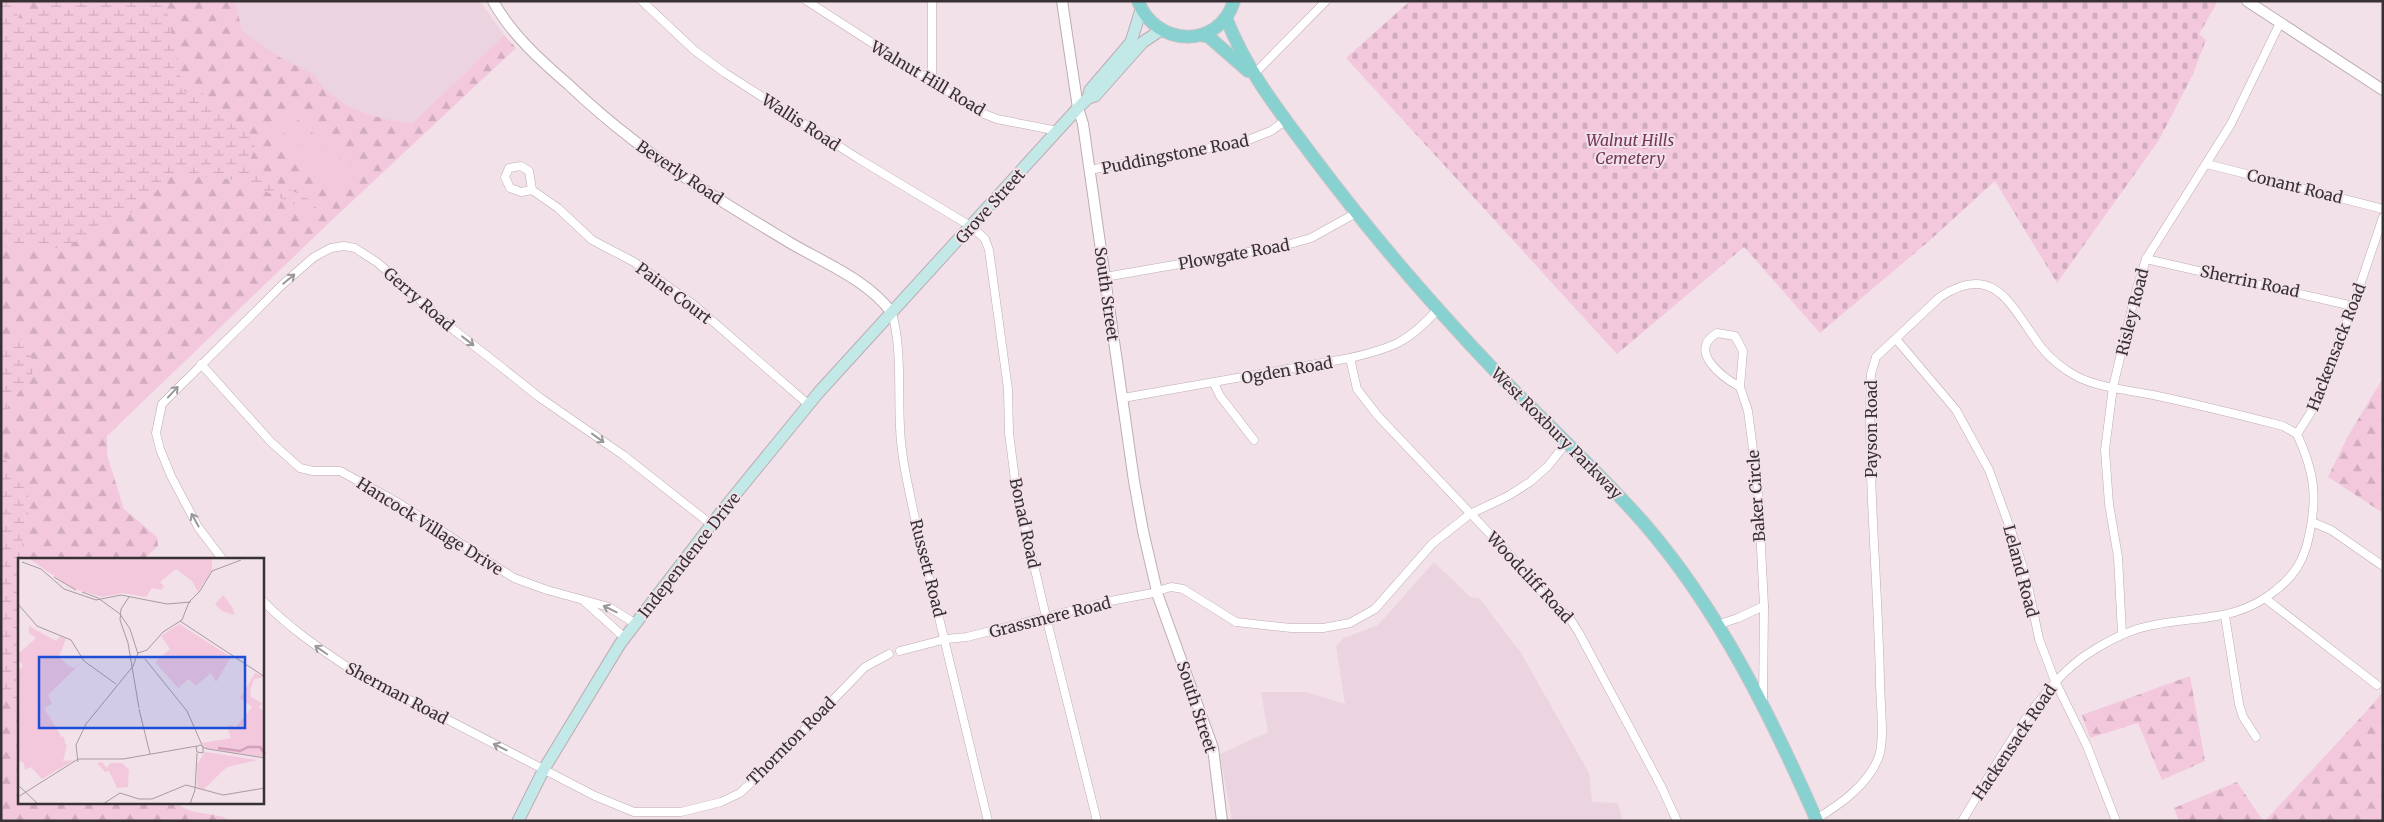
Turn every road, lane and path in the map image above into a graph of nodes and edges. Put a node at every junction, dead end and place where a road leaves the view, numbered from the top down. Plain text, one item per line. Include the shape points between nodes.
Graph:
1 (493, 1) edge
2 (642, 1) edge
3 (807, 1) edge
4 (932, 1) edge
5 (1062, 1) edge
6 (1234, 1) edge
7 (1326, 1) edge
8 (2247, 1) edge
9 (1139, 6) edge
10 (1226, 18) junction
11 (2280, 23) junction
12 (1161, 30) junction
13 (1201, 35) junction
14 (1252, 75) junction
15 (932, 80) junction
16 (2383, 90) edge
17 (1088, 98) junction
18 (1078, 108) junction
19 (1286, 120) junction
20 (1058, 131) junction
21 (2207, 164) junction
22 (1090, 170) junction
23 (532, 190) dead end
24 (2383, 209) edge
25 (1356, 213) junction
26 (2383, 216) edge
27 (972, 227) junction
28 (2146, 259) junction
29 (1105, 276) junction
30 (2353, 306) junction
31 (1438, 309) junction
32 (892, 313) junction
33 (1896, 339) junction
34 (1350, 358) junction
35 (201, 364) junction
36 (1214, 383) junction
37 (1740, 387) junction
38 (2113, 387) junction
39 (1123, 398) junction
40 (809, 405) junction
41 (2297, 434) junction
42 (1254, 440) dead end
43 (1566, 443) junction
44 (1470, 514) junction
45 (2312, 522) junction
46 (712, 525) junction
47 (222, 558) edge
48 (2383, 566) edge
49 (1157, 591) junction
50 (2266, 599) junction
51 (583, 600) junction
52 (264, 602) edge
53 (1764, 606) junction
54 (2225, 616) junction
55 (1046, 617) junction
56 (636, 624) junction
57 (1717, 625) junction
58 (2122, 634) junction
59 (625, 638) junction
60 (946, 639) junction
61 (900, 651) dead end
62 (889, 654) dead end
63 (2055, 681) junction
64 (2377, 685) dead end
65 (1763, 707) junction
66 (2256, 737) dead end
67 (544, 769) junction
68 (1817, 820) edge
69 (518, 821) edge
70 (988, 821) edge
71 (1097, 821) edge
72 (1222, 821) edge
73 (1677, 821) edge
74 (1962, 821) edge
75 (2116, 821) edge

1 - 32 street, Beverly Road via 525,43 633,140 741,213 880,297
2 - 27 street, Wallis Road via 725,74
3 - 15 street, Walnut Hill Road
4 - 15 street
5 - 18 street, South Street
6 - 10 main road
7 - 14 street
8 - 11 street
9 - 12 main road via 1153,25
9 - 17 main road, Grove Street via 1131,42 1090,90
10 - 13 main road
10 - 14 main road, West Roxbury Parkway
11 - 16 street
11 - 21 street, Risley Road via 2231,124
12 - 13 main road via 1181,36
12 - 17 main road, Grove Street via 1143,42 1095,96
13 - 14 main road, West Roxbury Parkway via 1209,37
14 - 19 main road, West Roxbury Parkway
15 - 20 street, Walnut Hill Road via 979,112 997,119
17 - 18 main road, Grove Street
18 - 20 main road, Grove Street
18 - 22 street, South Street
19 - 22 street, Puddingstone Road via 1268,133 1243,142
19 - 25 main road, West Roxbury Parkway
20 - 27 main road, Grove Street
21 - 24 street, Conant Road
21 - 28 street, Risley Road
22 - 29 street, South Street
23 - 40 street, Paine Court via 558,208 592,240 634,262 694,305
25 - 29 street, Plowgate Road via 1311,238 1283,246
25 - 31 main road, West Roxbury Parkway
26 - 30 street, Hackensack Road
27 - 32 main road, Grove Street
27 - 55 street, Bonad Road via 985,239 989,250 1008,389 1009,433 1016,488
28 - 30 street, Sherrin Road
28 - 38 street, Risley Road
29 - 39 street, South Street
30 - 41 street, Hackensack Road via 2313,409
31 - 34 street, Ogden Road via 1404,341 1387,349
31 - 43 main road, West Roxbury Parkway
32 - 40 main road, Independence Drive
32 - 60 street, Russett Road via 898,346 900,430 906,471
33 - 38 street, Payson Road via 1952,289 1980,284 1993,287 2004,295 2056,362 2076,376
33 - 63 street, Leland Road via 1956,410 1989,470 2014,539 2039,639
33 - 68 street, Payson Road via 1876,357 1870,384 1880,753 1868,777
34 - 36 street, Ogden Road
34 - 44 street, Woodcliff Road via 1357,388 1378,416
35 -> 46 street, Gerry Road via 314,257 331,248 355,248 378,263 454,330 531,390
47 -> 35 street, Gerry Road via 202,533 184,501 157,436 162,404
35 - 51 street, Hancock Village Drive via 271,442 300,468 340,471 397,502 514,578
36 - 39 street, Ogden Road
36 - 42 street via 1220,396
37 - 37 street, Baker Circle via 1743,351 1735,336 1717,333 1705,344 1705,352 1714,368
37 - 53 street, Baker Circle via 1748,411 1758,488
38 - 41 street, Payson Road via 2282,426
38 - 58 street, Risley Road via 2106,430 2106,484 2118,557
39 - 49 street, South Street via 1143,531
40 - 46 main road, Independence Drive
41 - 45 street, Hackensack Road via 2314,484
43 - 44 street, Grassmere Road via 1530,482
43 - 57 main road, West Roxbury Parkway via 1643,522
44 - 49 street, Grassmere Road via 1432,544 1375,609 1350,623 1323,628 1291,628 1236,622 1183,589 1171,587
44 - 73 street, Woodcliff Road via 1546,598 1569,617
45 - 48 street via 2331,530
45 - 50 street, Hackensack Road via 2299,567
46 - 56 main road, Independence Drive
49 - 55 street, Grassmere Road
49 - 72 street, South Street via 1212,748
50 - 54 street, Hackensack Road
50 - 64 street
56 -> 51 street, Hancock Village Drive via 609,607
51 - 59 street, Hancock Village Drive
67 -> 52 street, Sherman Road via 352,670 281,620
53 - 57 street
53 - 65 street, Baker Circle
54 - 58 street, Hackensack Road
54 - 66 street via 2239,704 2243,718
55 - 60 street, Grassmere Road via 967,637
55 - 71 street, Bonad Road
56 - 59 main road, Independence Drive
57 - 65 main road, West Roxbury Parkway
58 - 63 street, Hackensack Road via 2085,655
59 - 67 main road, Independence Drive
60 - 61 street
60 - 70 street, Russett Road
62 - 67 street, Thornton Road via 864,668 770,765 740,793 721,802 681,812 634,812
63 - 74 street, Hackensack Road
63 - 75 street, Leland Road via 2087,746
65 - 68 main road, West Roxbury Parkway
67 - 69 main road, Independence Drive

